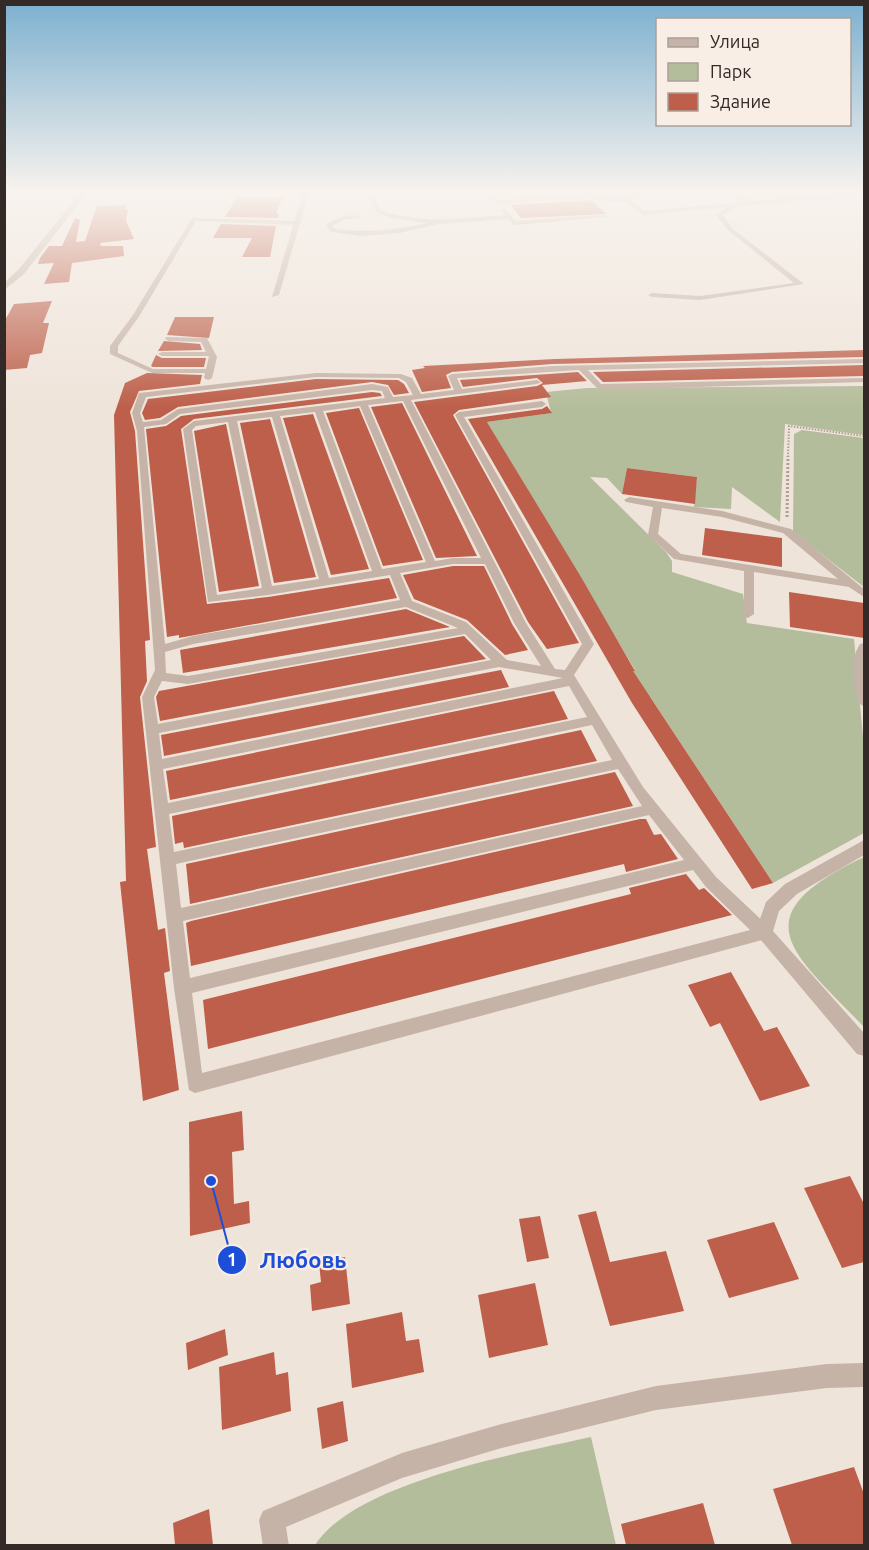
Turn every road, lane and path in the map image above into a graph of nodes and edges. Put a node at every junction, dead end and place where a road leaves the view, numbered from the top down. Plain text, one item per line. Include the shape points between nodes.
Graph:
1 (27, 264) edge
2 (167, 264) edge
3 (285, 264) edge
4 (775, 264) edge
5 (4, 288) edge
6 (275, 295) dead end
7 (652, 295) dead end
8 (169, 339) dead end
9 (162, 354) dead end
10 (211, 354) junction
11 (864, 361) edge
12 (582, 368) junction
13 (209, 371) junction
14 (864, 380) edge
15 (537, 382) dead end
16 (205, 388) junction
17 (459, 392) junction
18 (413, 398) junction
19 (390, 399) junction
20 (362, 402) junction
21 (542, 404) dead end
22 (318, 408) junction
23 (275, 413) junction
24 (232, 419) junction
25 (139, 425) junction
26 (864, 436) edge
27 (629, 500) dead end
28 (658, 504) junction
29 (787, 531) junction
30 (489, 561) junction
31 (432, 565) junction
32 (749, 568) junction
33 (394, 571) junction
34 (378, 573) junction
35 (325, 582) junction
36 (853, 584) junction
37 (268, 591) junction
38 (864, 594) edge
39 (407, 603) junction
40 (748, 614) dead end
41 (467, 630) junction
42 (864, 647) edge
43 (160, 649) junction
44 (501, 662) junction
45 (551, 672) junction
46 (158, 676) junction
47 (570, 678) junction
48 (864, 702) edge
49 (595, 720) junction
50 (152, 730) junction
51 (621, 764) junction
52 (156, 765) junction
53 (652, 809) junction
54 (161, 810) junction
55 (864, 847) edge
56 (167, 860) junction
57 (696, 863) junction
58 (174, 916) junction
59 (764, 933) junction
60 (182, 988) junction
61 (864, 1047) edge
62 (864, 1375) edge
63 (276, 1545) edge

1 - 5 street
2 - 13 lane via 114,346 114,354 152,371
3 - 6 street
4 - 7 lane via 800,284 700,298
8 - 10 lane via 204,340
9 - 10 lane
10 - 13 lane
11 - 12 lane
12 - 14 lane via 599,387
12 - 17 lane via 452,376
13 - 16 lane
15 - 17 lane
16 - 18 lane via 316,375 391,375 409,380
16 - 25 lane via 142,395 136,413
17 - 18 lane
18 - 19 lane
18 - 30 lane
19 - 20 lane
19 - 25 lane via 385,389 372,387 178,412 163,422
20 - 22 lane
20 - 31 lane
21 - 47 lane via 459,415 588,644
22 - 23 lane
22 - 34 lane
23 - 24 lane
23 - 35 lane
24 - 37 lane
24 - 37 lane via 194,424 187,429 212,600
25 - 43 lane
26 - 29 path via 789,426
27 - 28 lane
28 - 29 lane via 722,514
28 - 32 lane via 653,535 678,556
29 - 36 lane
30 - 31 lane
30 - 45 lane via 520,623
31 - 33 lane
32 - 36 lane
32 - 40 lane
33 - 34 lane
33 - 39 lane
34 - 35 lane
35 - 37 lane
36 - 38 lane
39 - 41 lane via 462,624
39 - 43 lane
41 - 44 lane
41 - 46 lane via 188,680
42 - 48 lane via 859,663
43 - 46 lane
44 - 45 lane
44 - 50 lane
45 - 47 lane
46 - 50 lane via 148,697
47 - 49 lane
47 - 52 lane
49 - 51 lane
49 - 54 lane
50 - 52 lane
51 - 53 lane
51 - 56 lane
52 - 54 lane
53 - 57 lane
53 - 58 lane
54 - 56 lane
55 - 59 street via 791,889 772,907
56 - 58 lane
57 - 59 lane
57 - 60 lane
58 - 60 lane
59 - 60 lane via 195,1084
59 - 61 street
62 - 63 street via 827,1376 656,1398 498,1437 402,1467 272,1520

